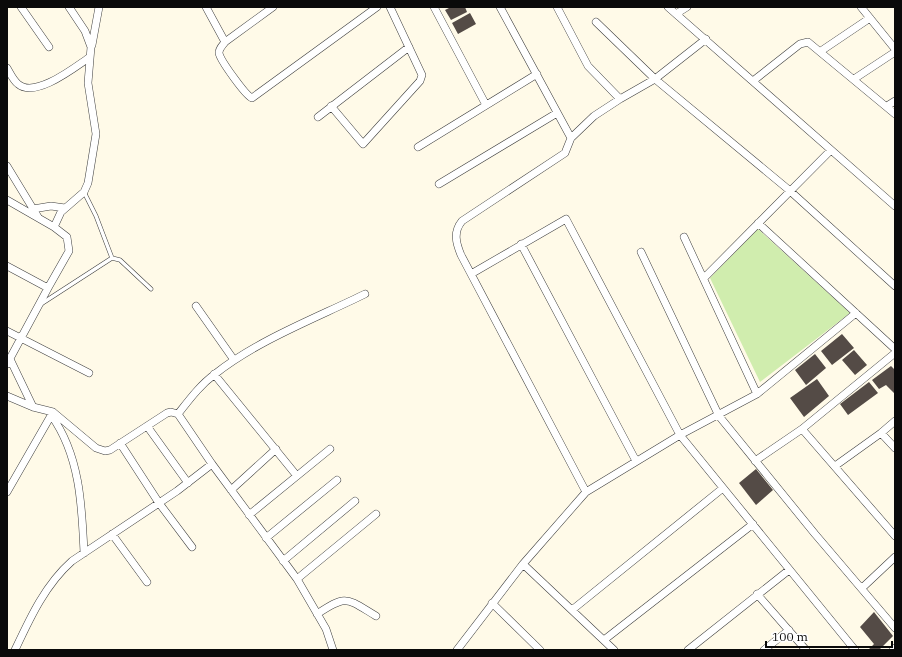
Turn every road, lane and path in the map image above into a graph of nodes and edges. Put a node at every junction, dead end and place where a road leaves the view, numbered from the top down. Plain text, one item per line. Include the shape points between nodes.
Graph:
1 (21, 7) edge
2 (69, 7) edge
3 (99, 7) edge
4 (206, 7) edge
5 (273, 7) edge
6 (377, 7) edge
7 (390, 7) edge
8 (434, 7) edge
9 (500, 7) edge
10 (557, 7) edge
11 (668, 7) edge
12 (688, 7) edge
13 (861, 7) edge
14 (676, 14) junction
15 (870, 18) junction
16 (596, 22) dead end
17 (706, 39) junction
18 (225, 42) junction
19 (49, 47) dead end
20 (91, 47) junction
21 (409, 47) junction
22 (895, 51) edge
23 (821, 52) junction
24 (90, 57) junction
25 (7, 68) edge
26 (537, 74) junction
27 (655, 79) junction
28 (854, 79) junction
29 (753, 81) junction
30 (620, 99) junction
31 (895, 101) edge
32 (486, 105) junction
33 (331, 106) junction
34 (886, 106) junction
35 (558, 113) junction
36 (895, 114) edge
37 (318, 117) dead end
38 (571, 138) junction
39 (418, 147) dead end
40 (831, 150) junction
41 (7, 166) edge
42 (439, 184) dead end
43 (789, 190) junction
44 (84, 192) junction
45 (7, 200) edge
46 (895, 206) edge
47 (65, 208) junction
48 (33, 209) junction
49 (38, 218) junction
50 (758, 223) junction
51 (54, 227) junction
52 (684, 237) dead end
53 (521, 244) junction
54 (641, 252) dead end
55 (112, 258) junction
56 (7, 266) edge
57 (471, 274) junction
58 (704, 278) junction
59 (895, 286) edge
60 (48, 288) junction
61 (151, 288) dead end
62 (365, 294) dead end
63 (39, 306) junction
64 (196, 306) dead end
65 (856, 313) junction
66 (7, 331) edge
67 (21, 339) junction
68 (895, 349) edge
69 (895, 353) edge
70 (234, 360) junction
71 (8, 362) edge
72 (89, 373) dead end
73 (214, 374) junction
74 (757, 394) junction
75 (7, 396) edge
76 (33, 407) junction
77 (52, 414) junction
78 (178, 414) junction
79 (719, 416) junction
80 (895, 421) edge
81 (147, 426) junction
82 (802, 429) junction
83 (881, 433) junction
84 (680, 435) junction
85 (120, 443) junction
86 (895, 448) edge
87 (276, 449) junction
88 (330, 449) dead end
89 (636, 461) junction
90 (755, 461) junction
91 (212, 464) junction
92 (835, 466) junction
93 (298, 476) junction
94 (337, 480) dead end
95 (188, 483) junction
96 (723, 488) junction
97 (231, 490) junction
98 (7, 492) edge
99 (586, 492) junction
100 (355, 501) dead end
101 (159, 503) junction
102 (376, 514) dead end
103 (249, 515) junction
104 (753, 524) junction
105 (112, 534) junction
106 (895, 536) edge
107 (266, 538) junction
108 (192, 547) dead end
109 (84, 553) junction
110 (895, 557) edge
111 (283, 561) junction
112 (524, 564) junction
113 (790, 570) junction
114 (296, 580) junction
115 (147, 582) dead end
116 (862, 588) junction
117 (757, 594) junction
118 (492, 603) junction
119 (572, 610) junction
120 (317, 614) junction
121 (376, 616) dead end
122 (895, 628) edge
123 (789, 630) junction
124 (604, 640) junction
125 (15, 650) edge
126 (333, 650) edge
127 (457, 650) edge
128 (540, 650) edge
129 (614, 650) edge
130 (688, 650) edge
131 (764, 650) edge
132 (806, 650) edge
133 (855, 650) edge

1 - 19 street
2 - 20 street via 85,30
3 - 20 street
4 - 18 street
5 - 18 street
6 - 18 street via 252,98 246,94 220,56 220,48
7 - 21 street
8 - 32 street
9 - 26 street
10 - 30 street via 588,66
11 - 14 street
12 - 14 street
13 - 15 street
14 - 17 street
15 - 22 street
15 - 23 street
16 - 27 street
17 - 27 street
17 - 29 street
20 - 24 street
21 - 33 street
21 - 33 street via 422,75 420,81 363,144
22 - 28 street
23 - 28 street
23 - 29 street via 812,44 804,42
24 - 25 street via 53,81 35,88 18,84
24 - 44 street via 88,83 96,134 93,162
26 - 32 street
26 - 35 street
27 - 30 street
27 - 43 street
28 - 34 street
29 - 40 street
30 - 38 street via 594,116
31 - 34 street
32 - 39 street
33 - 37 street
34 - 36 street
35 - 38 street
35 - 42 street
38 - 57 street via 565,153 458,226 457,246
40 - 43 street
40 - 46 street
41 - 48 street
43 - 50 street
43 - 59 street
44 - 47 street
44 - 55 lane
45 - 49 street
47 - 48 street via 51,206
47 - 51 street
48 - 49 street
49 - 51 street
50 - 58 street
50 - 65 street
51 - 60 street via 67,237 68,251
52 - 58 street
53 - 57 street
53 - 84 street via 566,219
53 - 89 street
54 - 79 street
55 - 61 lane via 120,260
55 - 63 lane
56 - 60 street
57 - 99 street
58 - 74 street
60 - 63 street
62 - 70 street
63 - 67 street
64 - 70 street
65 - 68 street
65 - 74 street
66 - 67 street
67 - 71 street
67 - 72 street
69 - 82 street
70 - 73 street
71 - 76 street
73 - 78 street
73 - 87 street
74 - 79 street
75 - 76 street
76 - 77 street
77 - 85 street via 96,448 110,450
77 - 98 street
77 - 109 street via 70,449 82,513
78 - 81 street via 167,413
78 - 91 street
79 - 84 street
79 - 90 street
80 - 83 street
81 - 85 street
81 - 95 street
82 - 90 street
82 - 92 street
83 - 86 street
83 - 92 street
84 - 89 street
84 - 96 street
85 - 101 street
87 - 93 street
87 - 97 street
88 - 93 street
89 - 99 street
90 - 116 street
91 - 95 street
91 - 97 street
92 - 106 street
93 - 103 street
94 - 107 street
95 - 101 street
96 - 104 street
96 - 119 street
97 - 103 street
99 - 112 street
100 - 111 street
101 - 105 street
101 - 108 street
102 - 114 street
103 - 107 street
104 - 113 street
104 - 124 street
105 - 109 street
105 - 115 street
107 - 111 street
109 - 125 street via 64,568 47,589
110 - 116 street
111 - 114 street
112 - 118 street
112 - 119 street
113 - 117 street
113 - 133 street
114 - 120 street
116 - 122 street
117 - 123 street
117 - 130 street
118 - 127 street
118 - 128 street
119 - 124 street
120 - 121 street via 335,602 345,599
120 - 126 street via 326,629
123 - 131 street
123 - 132 street
124 - 129 street

